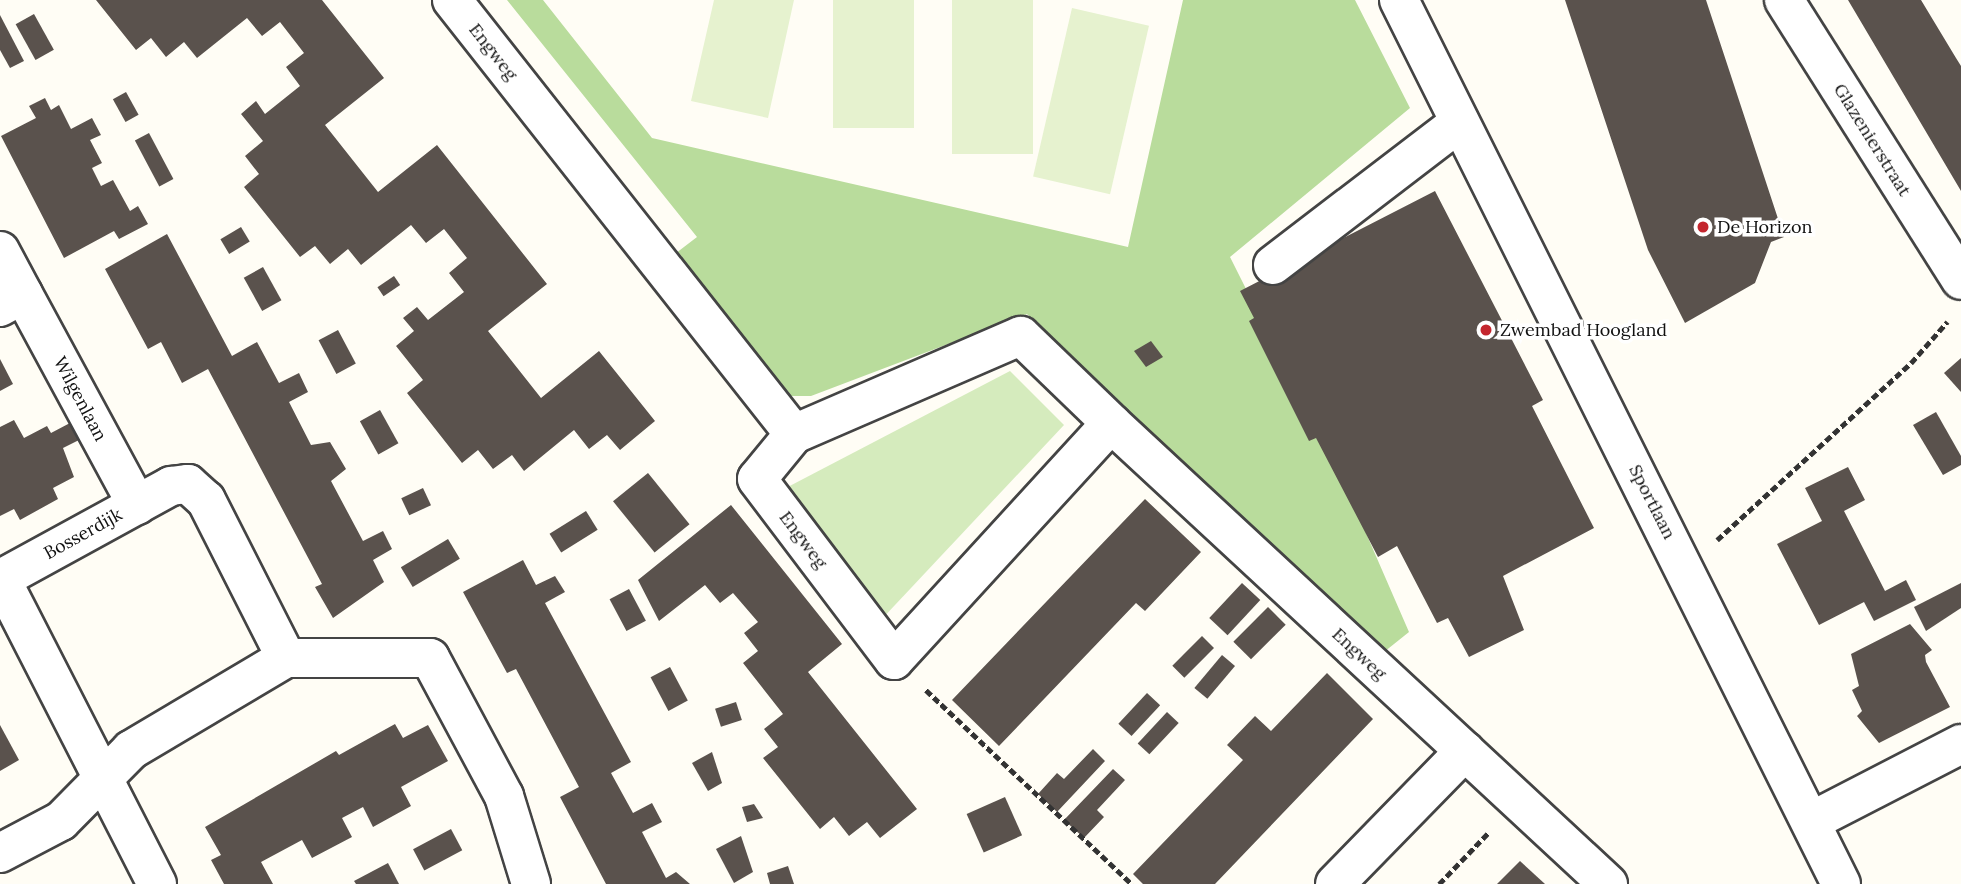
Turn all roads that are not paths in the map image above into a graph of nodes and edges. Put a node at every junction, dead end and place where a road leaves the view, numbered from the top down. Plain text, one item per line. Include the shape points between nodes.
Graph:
1 (452, 0) edge
2 (1399, 0) edge
3 (1784, 0) edge
4 (1460, 122) junction
5 (0, 251) edge
6 (1273, 265) dead end
7 (1957, 298) edge
8 (12, 300) edge
9 (1111, 423) junction
10 (794, 434) junction
11 (136, 505) junction
12 (286, 658) junction
13 (1961, 744) edge
14 (1465, 751) junction
15 (103, 780) junction
16 (1812, 821) junction
17 (0, 853) edge
18 (157, 884) edge
19 (531, 884) edge
20 (1335, 884) edge
21 (1608, 884) edge
22 (1840, 884) edge

1 - 10 street, Engweg
2 - 4 street, Sportlaan
3 - 7 street, Glazenierstraat
4 - 6 street
4 - 16 street, Sportlaan
5 - 8 street, Wilgenlaan
8 - 11 street, Wilgenlaan
9 - 10 street, Engweg via 1021,336
9 - 10 street, Engweg via 894,660 757,479
9 - 14 street, Engweg
11 - 12 street, Bosserdijk via 171,486 188,484 206,500
11 - 15 street, Bosserdijk via 1,579
12 - 15 street via 131,750
12 - 19 street via 430,658 505,796
13 - 16 street
14 - 20 street
14 - 21 street, Engweg
15 - 17 street via 61,821
15 - 18 street, Bosserdijk
16 - 22 street, Sportlaan

